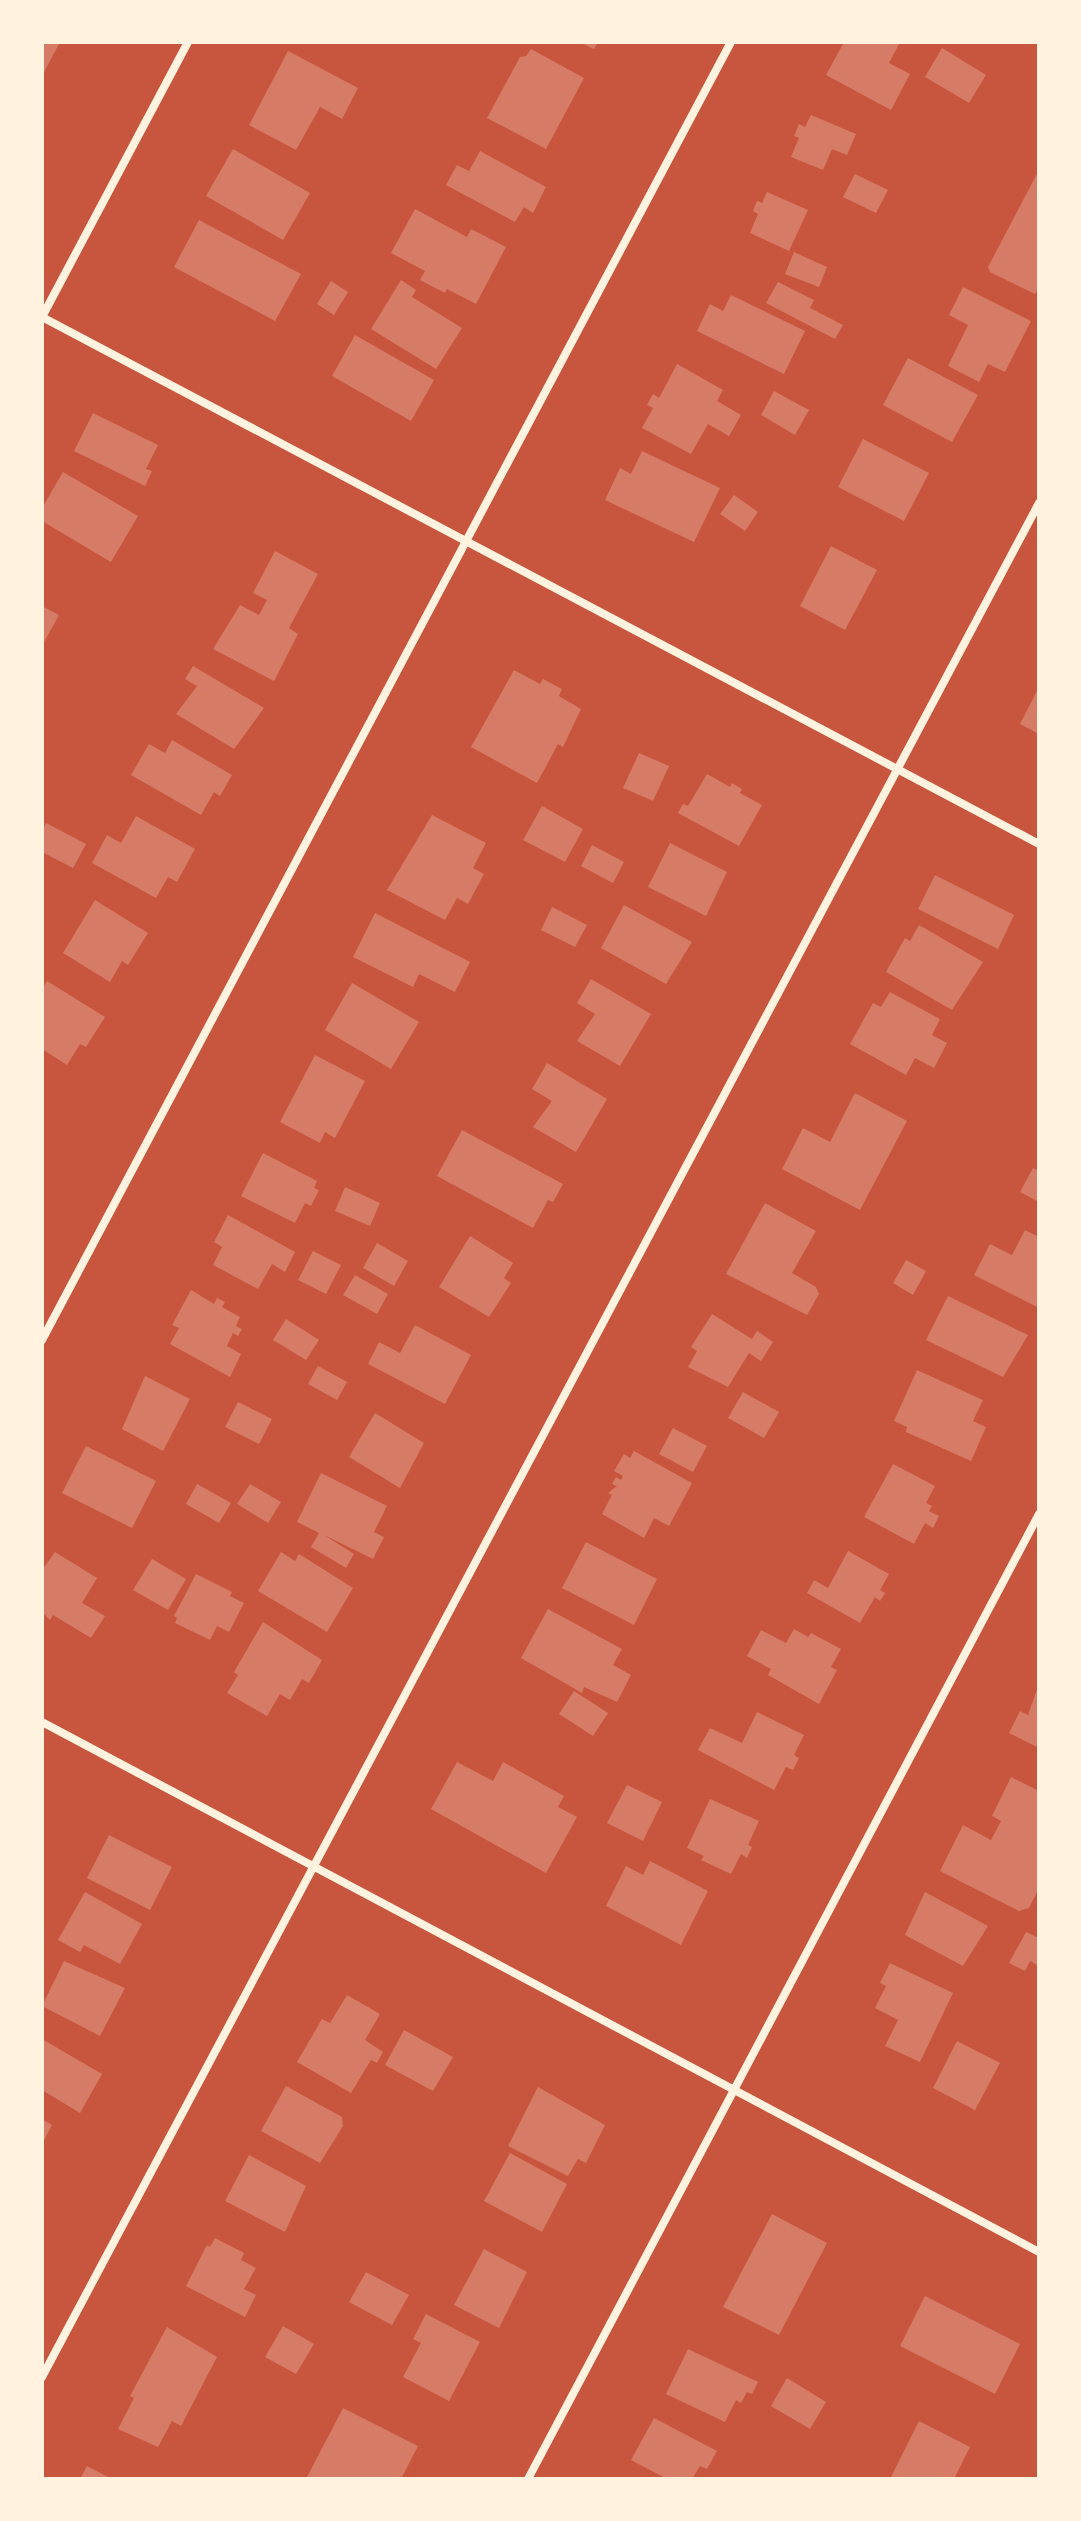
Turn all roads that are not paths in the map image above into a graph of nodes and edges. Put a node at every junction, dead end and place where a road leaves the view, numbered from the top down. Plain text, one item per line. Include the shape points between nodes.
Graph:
1 (188, 42) edge
2 (731, 42) edge
3 (42, 317) edge
4 (1039, 503) edge
5 (464, 540) junction
6 (896, 768) junction
7 (1039, 844) edge
8 (42, 1340) edge
9 (1039, 1514) edge
10 (42, 1722) edge
11 (314, 1867) junction
12 (732, 2089) junction
13 (1039, 2252) edge
14 (42, 2377) edge
15 (528, 2479) edge

1 - 3 street
2 - 5 street
3 - 5 street
4 - 6 street
5 - 6 street
5 - 8 street
6 - 7 street
6 - 11 street
9 - 12 street
10 - 11 street
11 - 12 street
11 - 14 street
12 - 13 street
12 - 15 street

